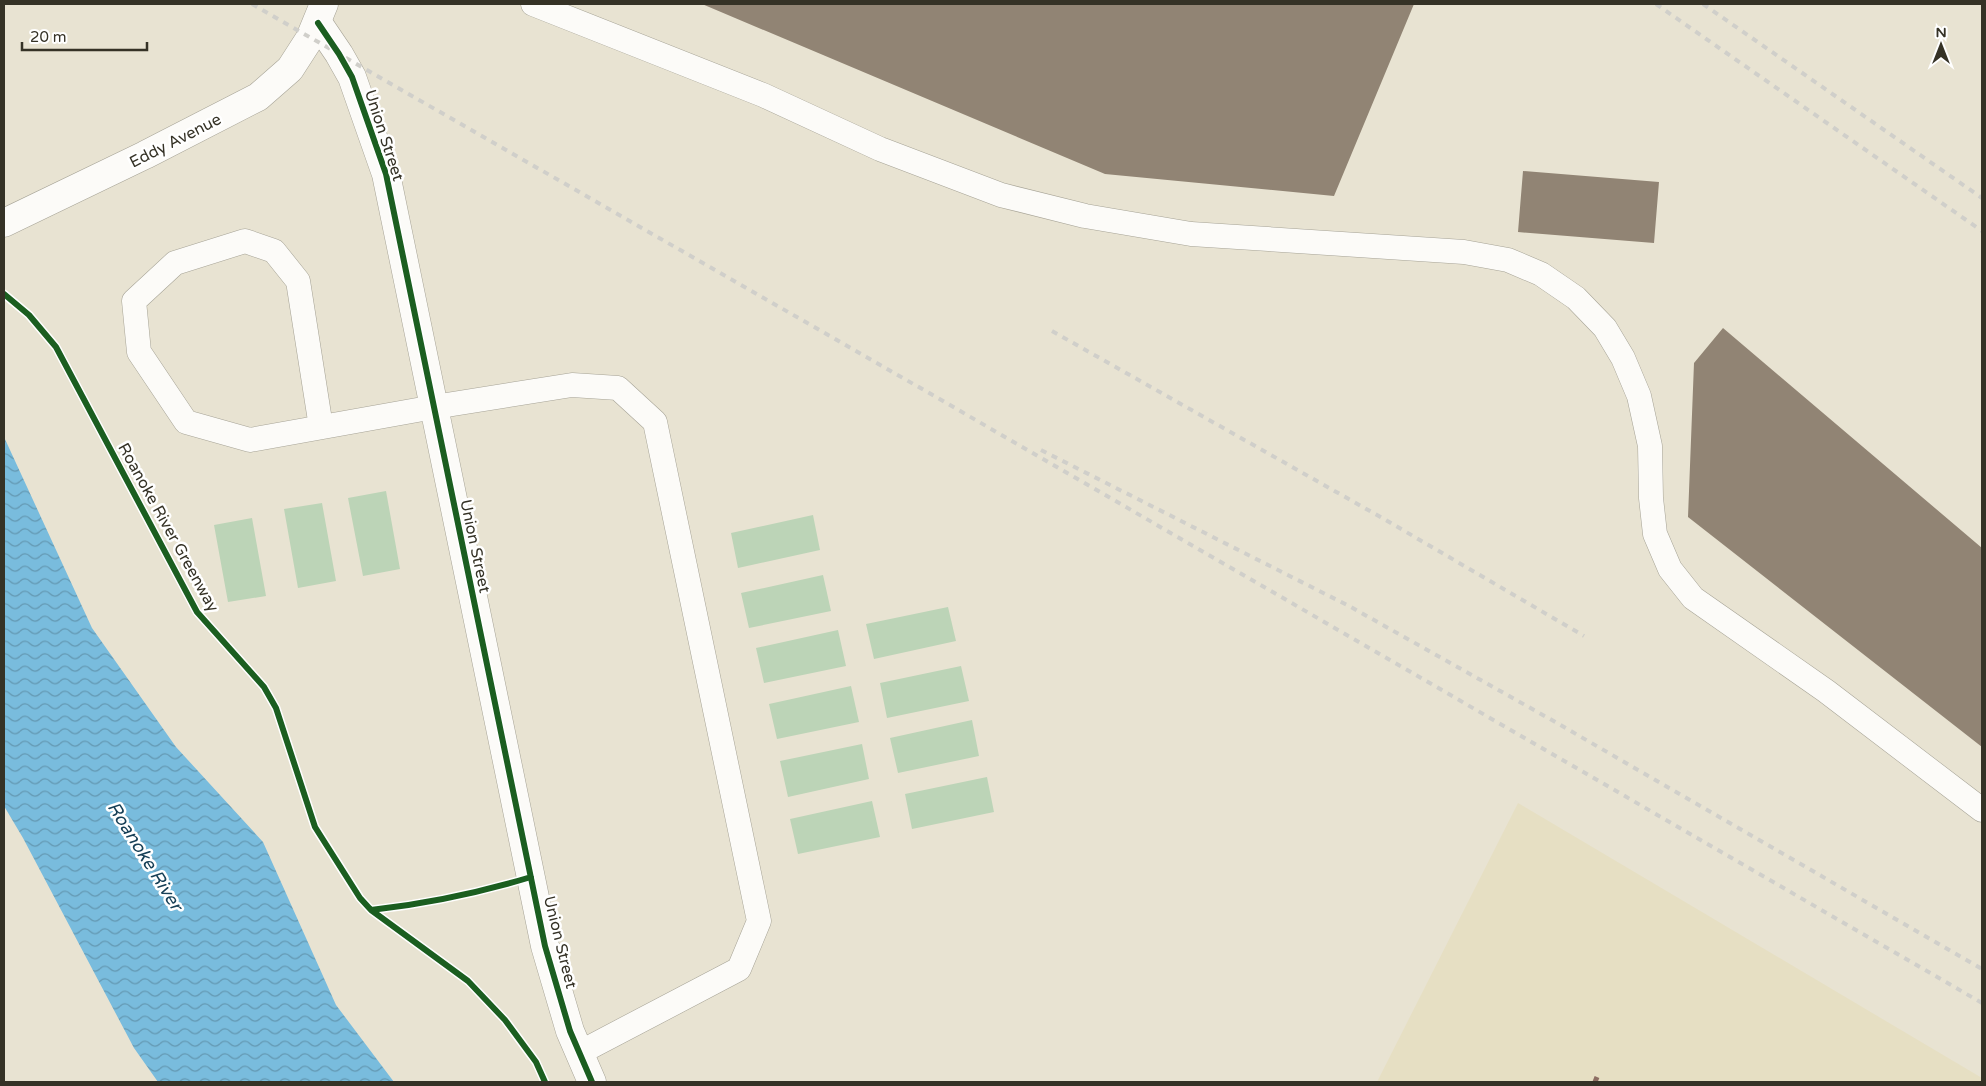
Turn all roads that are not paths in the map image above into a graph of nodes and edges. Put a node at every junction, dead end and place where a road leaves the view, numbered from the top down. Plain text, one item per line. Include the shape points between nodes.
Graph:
1 (532, 4) edge
2 (321, 13) edge
3 (4, 223) edge
4 (434, 407) junction
5 (321, 427) junction
6 (1982, 810) edge
7 (579, 1053) junction
8 (592, 1082) edge

1 - 6 lane via 763,95 880,150 1010,197 1085,216 1191,234 1464,252 1508,260 1541,274 1576,298 1605,328 1623,358 1638,396 1650,446 1655,534 1670,569 1687,591 1826,691
2 - 3 street, Eddy Avenue via 290,69 258,98
2 - 4 street, Union Street via 352,77 386,174
4 - 5 lane
4 - 7 street, Union Street via 545,946
4 - 7 lane via 581,385 618,388 655,422 760,921 739,969
5 - 5 lane via 250,440 186,422 139,352 134,301 175,263 244,241 274,251 298,281
7 - 8 street, Union Street

